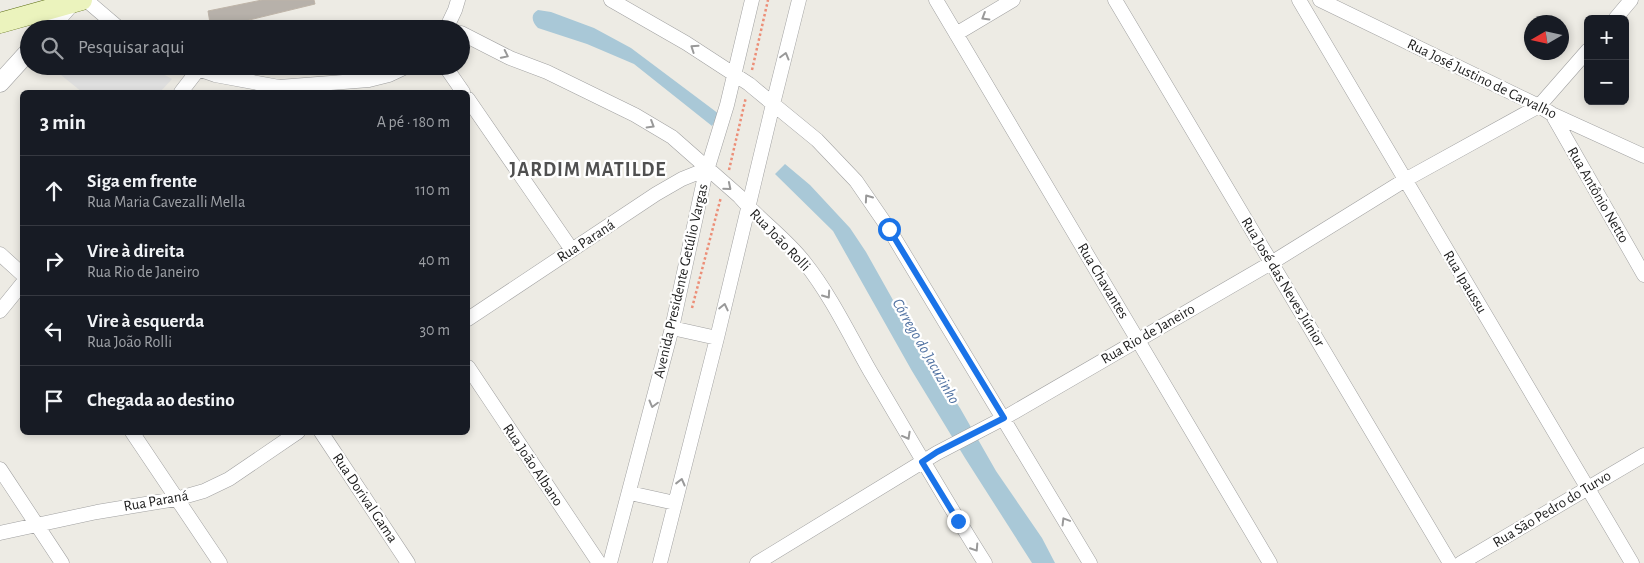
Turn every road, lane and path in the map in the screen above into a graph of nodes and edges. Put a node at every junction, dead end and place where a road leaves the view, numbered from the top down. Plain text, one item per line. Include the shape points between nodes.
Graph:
1 (458, 0) edge
2 (611, 0) edge
3 (752, 0) edge
4 (768, 0) edge
5 (800, 0) edge
6 (936, 0) edge
7 (1013, 0) edge
8 (1116, 0) edge
9 (1300, 0) edge
10 (1320, 0) edge
11 (1631, 0) edge
12 (80, 1) edge
13 (1618, 15) edge
14 (58, 20) edge
15 (107, 20) edge
16 (452, 20) edge
17 (0, 23) edge
18 (956, 34) junction
19 (470, 38) edge
20 (1584, 55) edge
21 (20, 61) edge
22 (190, 75) edge
23 (217, 75) edge
24 (389, 75) edge
25 (451, 75) edge
26 (735, 75) junction
27 (0, 84) edge
28 (749, 84) junction
29 (182, 90) edge
30 (281, 90) edge
31 (462, 90) edge
32 (470, 102) edge
33 (772, 104) junction
34 (1539, 106) junction
35 (1552, 114) junction
36 (1644, 156) edge
37 (707, 168) junction
38 (1405, 180) junction
39 (725, 184) junction
40 (748, 207) junction
41 (572, 250) junction
42 (0, 254) edge
43 (1272, 263) junction
44 (20, 272) edge
45 (1644, 275) edge
46 (20, 286) edge
47 (0, 311) edge
48 (470, 318) edge
49 (679, 329) junction
50 (717, 338) junction
51 (1138, 340) junction
52 (470, 370) edge
53 (1004, 418) junction
54 (134, 435) edge
55 (294, 435) edge
56 (323, 435) edge
57 (1644, 455) edge
58 (922, 462) junction
59 (0, 469) edge
60 (1588, 487) junction
61 (630, 492) junction
62 (176, 499) junction
63 (675, 503) junction
64 (36, 524) junction
65 (0, 534) edge
66 (62, 563) edge
67 (220, 563) edge
68 (408, 563) edge
69 (599, 563) edge
70 (610, 563) edge
71 (660, 563) edge
72 (757, 563) edge
73 (985, 563) edge
74 (1090, 563) edge
75 (1270, 563) edge
76 (1450, 563) edge
77 (1461, 563) edge
78 (1632, 563) edge

1 - 16 street
26 -> 2 street
3 - 26 street, Avenida Presidente Getúlio Vargas
4 - 28 path
33 -> 5 street
6 - 18 street, Rua Chavantes
7 -> 18 street
8 - 43 street, Rua José das Neves Júnior
9 - 38 street, Rua Ipaussu
10 - 34 street, Rua José Justino de Carvalho
11 - 13 street
12 - 14 street
12 - 15 street
12 - 17 main road
18 - 51 street, Rua Chavantes
19 -> 37 street, Rua João Rolli via 635,115 672,137
20 - 34 street, Rua Rio de Janeiro
21 - 27 street
22 - 29 street
23 - 30 street
24 - 30 street
25 - 31 street
26 - 28 street
26 - 37 street, Avenida Presidente Getúlio Vargas
28 - 33 street
28 - 39 path
32 - 41 street
33 - 40 street
53 -> 33 street via 889,229 856,181 816,140
34 - 35 street, Rua José Justino de Carvalho
34 - 38 street, Rua Rio de Janeiro
35 - 36 street, Rua José Justino de Carvalho
35 - 45 street, Rua Antônio Netto
37 - 39 street, Rua João Rolli
37 - 41 street, Rua Paraná via 682,179
37 - 49 street, Avenida Presidente Getúlio Vargas
38 - 43 street, Rua Rio de Janeiro
38 - 60 street, Rua Ipaussu
39 -> 40 street, Rua João Rolli
39 - 49 path
50 -> 40 street
40 -> 58 street, Rua João Rolli via 805,263
41 - 48 street, Rua Paraná
42 - 44 street
43 - 51 street, Rua Rio de Janeiro
43 - 76 street, Rua José das Neves Júnior
46 - 47 street
49 - 50 street
49 -> 61 street, Avenida Presidente Getúlio Vargas
63 -> 50 street
51 - 53 street, Rua Rio de Janeiro
51 - 75 street, Rua Chavantes
52 - 69 street, Rua João Albano
53 - 58 street, Rua Rio de Janeiro
74 -> 53 street
54 - 62 street
55 - 62 street, Rua Paraná via 229,479 204,492
56 - 68 street, Rua Dorival Gama
57 - 60 street, Rua São Pedro do Turvo
58 - 72 street, Rua Rio de Janeiro
58 -> 73 street, Rua João Rolli
59 - 64 street
60 - 77 street, Rua São Pedro do Turvo
60 - 78 street, Rua Ipaussu
61 - 63 street
61 - 70 street, Avenida Presidente Getúlio Vargas
62 - 64 street, Rua Paraná
62 - 67 street
63 - 71 street
64 - 65 street, Rua Paraná
64 - 66 street

